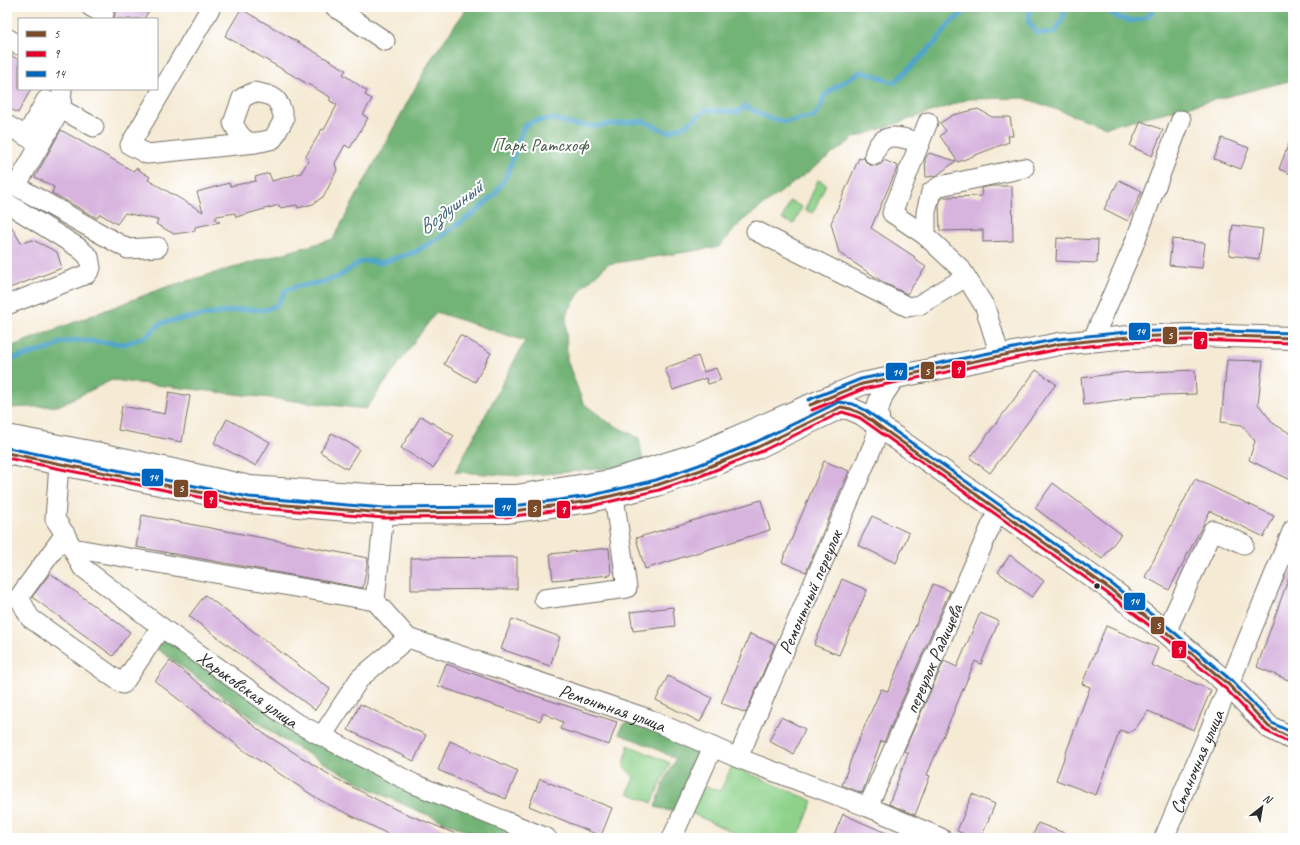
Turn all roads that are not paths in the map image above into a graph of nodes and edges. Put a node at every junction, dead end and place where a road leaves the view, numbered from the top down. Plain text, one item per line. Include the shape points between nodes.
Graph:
1 (211, 7) edge
2 (335, 7) edge
3 (7, 38) edge
4 (385, 41) dead end
5 (18, 44) edge
6 (62, 90) edge
7 (54, 105) junction
8 (1181, 120) dead end
9 (928, 122) dead end
10 (7, 125) edge
11 (94, 127) dead end
12 (33, 140) junction
13 (256, 143) dead end
14 (920, 143) junction
15 (874, 155) dead end
16 (1024, 168) dead end
17 (11, 193) edge
18 (7, 203) edge
19 (756, 231) dead end
20 (926, 236) junction
21 (158, 247) dead end
22 (966, 277) junction
23 (7, 305) edge
24 (1293, 338) edge
25 (1092, 341) junction
26 (1000, 356) junction
27 (894, 378) junction
28 (879, 426) junction
29 (7, 436) edge
30 (7, 453) edge
31 (60, 455) junction
32 (614, 496) junction
33 (998, 510) junction
34 (384, 513) junction
35 (1293, 531) edge
36 (68, 541) junction
37 (1244, 544) dead end
38 (544, 599) dead end
39 (375, 601) junction
40 (161, 627) junction
41 (1166, 632) junction
42 (408, 638) junction
43 (1229, 685) junction
44 (322, 736) junction
45 (1293, 739) edge
46 (713, 747) junction
47 (738, 758) junction
48 (868, 807) junction
49 (547, 838) edge
50 (672, 838) edge
51 (941, 838) edge
52 (1164, 838) edge

1 - 13 street via 130,145 147,154
2 - 4 street
3 - 5 street
6 - 7 street
7 - 11 street
7 - 12 street
8 - 25 street via 1131,252
9 - 14 street
10 - 12 street
12 - 17 street
14 - 15 street via 893,136 882,141
14 - 20 street via 892,213
16 - 20 street via 935,189 931,192 926,212
17 - 21 street via 128,249
18 - 23 street via 79,248 89,257 91,268 87,274
19 - 22 street via 908,306 919,305
20 - 22 street via 961,269
22 - 26 street via 985,307
24 - 25 main road via 1190,335
25 - 26 main road via 1059,344
26 - 27 main road
27 - 28 main road via 882,395 877,410
27 - 31 main road via 862,384 698,454 610,481 516,496 383,496 250,486
28 - 32 main road via 851,408 841,407 758,447 701,470
28 - 33 main road
28 - 47 street, Ремонтный переулок via 874,444
29 - 31 main road
30 - 31 main road
31 - 34 main road via 248,502
31 - 36 street, Харьковская улица via 55,519
32 - 34 main road via 506,512
32 - 38 street via 627,588
33 - 41 main road via 1105,585
33 - 48 street, переулок Радищева
34 - 39 street
35 - 43 street, Станочная улица
36 - 39 street
36 - 40 street, Харьковская улица via 82,567
36 - 40 street via 19,597 30,618 123,684
37 - 41 street via 1213,530
39 - 42 street, Ремонтная улица
40 - 44 street, Харьковская улица via 293,721
41 - 43 main road
42 - 44 street via 360,678
42 - 46 street, Ремонтная улица via 649,719
43 - 45 main road via 1269,727
43 - 52 street, Станочная улица
44 - 49 street, Харьковская улица via 414,784
46 - 47 street, Ремонтная улица
46 - 50 street
47 - 48 street, Ремонтная улица
48 - 51 street, Ремонтная улица

